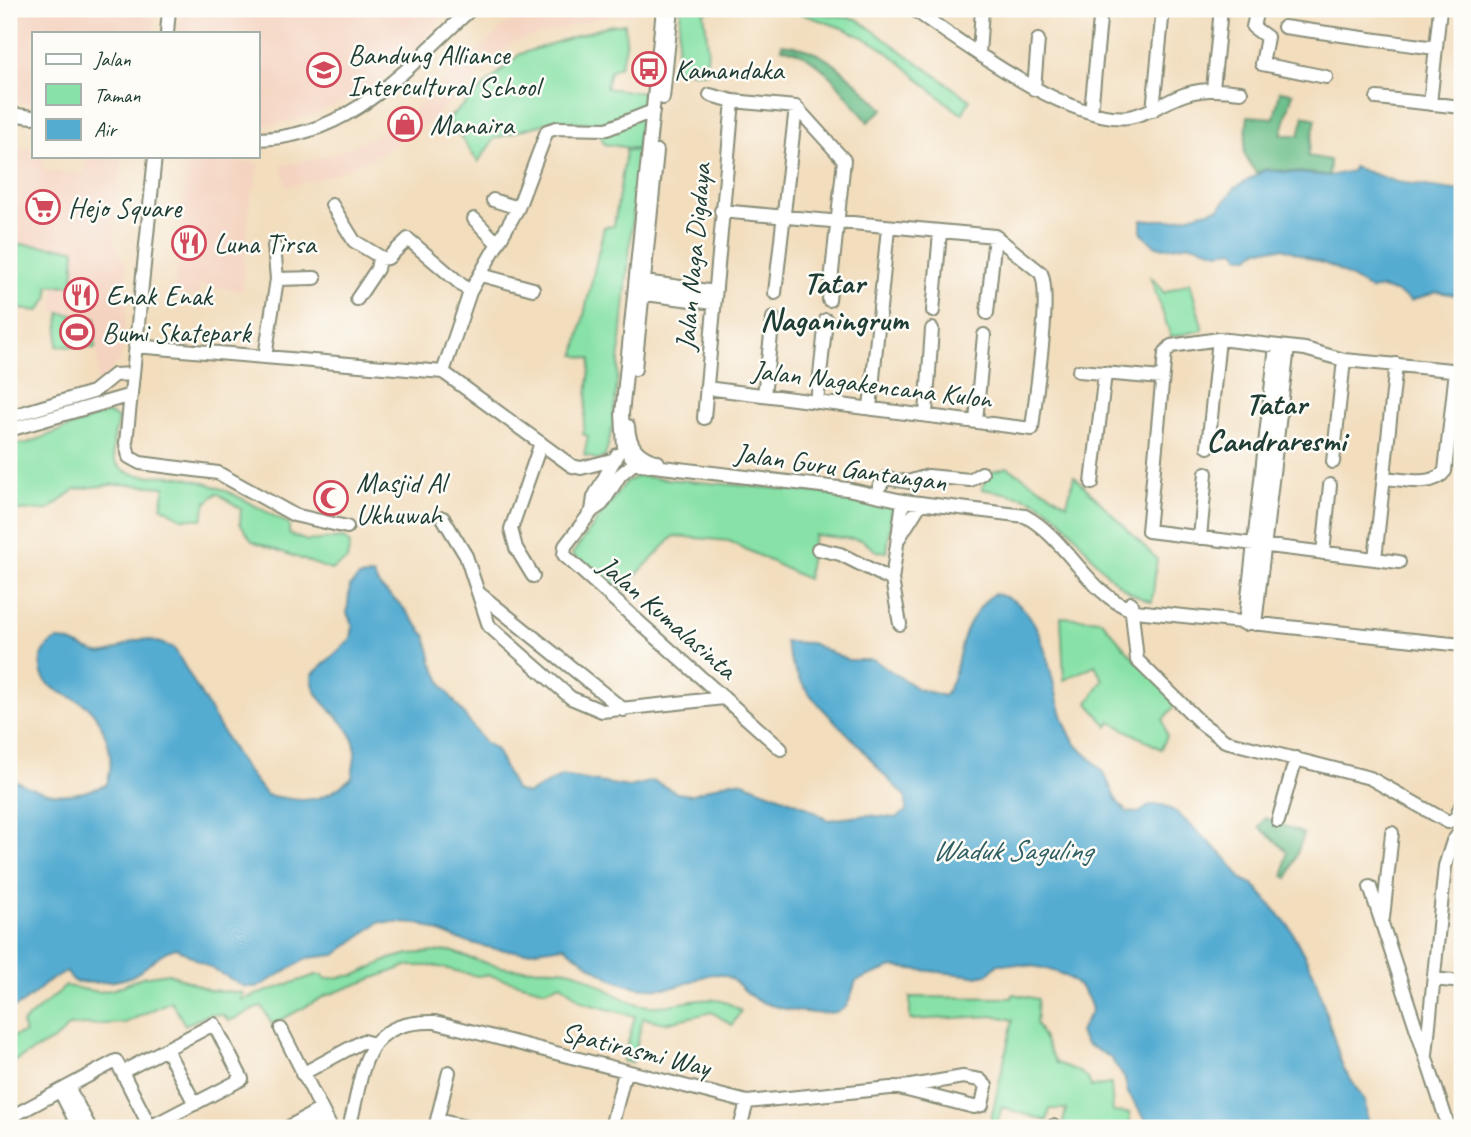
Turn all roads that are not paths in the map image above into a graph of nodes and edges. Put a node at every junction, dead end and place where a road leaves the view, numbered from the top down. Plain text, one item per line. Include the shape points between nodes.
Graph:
1 (169, 9) edge
2 (471, 9) edge
3 (663, 9) edge
4 (672, 9) edge
5 (913, 9) edge
6 (982, 9) edge
7 (1101, 9) edge
8 (1163, 9) edge
9 (1221, 9) edge
10 (1257, 9) edge
11 (1440, 9) edge
12 (1284, 27) dead end
13 (167, 32) edge
14 (1038, 40) dead end
15 (1435, 48) junction
16 (979, 54) junction
17 (1326, 77) dead end
18 (1034, 89) junction
19 (1213, 89) junction
20 (1241, 92) dead end
21 (710, 95) dead end
22 (1377, 98) dead end
23 (733, 101) junction
24 (1430, 104) junction
25 (796, 107) junction
26 (1462, 107) edge
27 (1153, 110) junction
28 (653, 111) junction
29 (1091, 112) junction
30 (9, 114) edge
31 (32, 117) edge
32 (259, 139) edge
33 (155, 158) edge
34 (493, 200) dead end
35 (332, 205) dead end
36 (519, 208) junction
37 (721, 211) junction
38 (784, 217) junction
39 (474, 219) dead end
40 (838, 223) junction
41 (888, 228) junction
42 (940, 233) junction
43 (995, 236) junction
44 (497, 243) junction
45 (274, 246) dead end
46 (382, 258) junction
47 (481, 275) junction
48 (315, 278) dead end
49 (277, 279) junction
50 (639, 287) junction
51 (533, 289) dead end
52 (470, 292) junction
53 (775, 293) dead end
54 (714, 297) junction
55 (357, 299) dead end
56 (829, 300) dead end
57 (933, 312) dead end
58 (987, 313) dead end
59 (772, 318) dead end
60 (826, 320) dead end
61 (932, 329) dead end
62 (984, 335) dead end
63 (1219, 339) junction
64 (135, 345) junction
65 (1282, 346) junction
66 (265, 356) junction
67 (1343, 360) junction
68 (1396, 364) junction
69 (1079, 371) dead end
70 (1459, 371) edge
71 (443, 372) junction
72 (1105, 373) junction
73 (133, 374) junction
74 (1162, 378) junction
75 (706, 388) junction
76 (131, 394) junction
77 (764, 395) junction
78 (817, 401) junction
79 (870, 408) junction
80 (926, 414) junction
81 (9, 417) edge
82 (704, 418) dead end
83 (976, 421) junction
84 (1462, 429) edge
85 (9, 430) edge
86 (1448, 430) junction
87 (625, 437) junction
88 (541, 443) junction
89 (1208, 447) dead end
90 (616, 459) junction
91 (639, 459) junction
92 (1333, 462) dead end
93 (982, 473) dead end
94 (1206, 473) dead end
95 (1384, 478) junction
96 (1092, 483) dead end
97 (1330, 485) dead end
98 (879, 487) junction
99 (903, 500) junction
100 (921, 503) junction
101 (592, 511) junction
102 (443, 518) dead end
103 (347, 527) dead end
104 (898, 538) junction
105 (1200, 538) junction
106 (1259, 545) junction
107 (818, 549) dead end
108 (1323, 552) junction
109 (1375, 559) junction
110 (1399, 562) dead end
111 (533, 576) dead end
112 (892, 580) junction
113 (479, 593) junction
114 (1131, 606) junction
115 (1250, 620) junction
116 (901, 624) dead end
117 (1462, 638) edge
118 (1462, 645) edge
119 (724, 698) junction
120 (624, 710) junction
121 (780, 749) dead end
122 (1296, 758) junction
123 (1462, 803) edge
124 (1278, 821) dead end
125 (1462, 831) edge
126 (1392, 833) dead end
127 (1370, 887) dead end
128 (1383, 925) junction
129 (1434, 979) junction
130 (1462, 982) edge
131 (281, 1030) dead end
132 (374, 1044) junction
133 (166, 1049) junction
134 (1426, 1061) junction
135 (122, 1072) junction
136 (449, 1072) dead end
137 (625, 1072) junction
138 (302, 1074) junction
139 (895, 1087) junction
140 (64, 1089) junction
141 (747, 1102) junction
142 (195, 1104) junction
143 (11, 1117) edge
144 (326, 1118) edge
145 (436, 1124) edge
146 (20, 1128) edge
147 (79, 1128) edge
148 (90, 1128) edge
149 (149, 1128) edge
150 (287, 1128) edge
151 (307, 1128) edge
152 (349, 1128) edge
153 (471, 1128) edge
154 (611, 1128) edge
155 (740, 1128) edge
156 (1448, 1128) edge

1 - 13 street
2 - 32 street via 373,100 334,123
3 - 28 street
4 - 50 street
5 - 16 street
6 - 16 street
7 - 29 street
8 - 27 street
9 - 19 street
10 - 17 street via 1253,27 1267,37 1262,64
11 - 15 street
12 - 15 street
14 - 18 street
15 - 24 street
16 - 18 street
18 - 29 street
19 - 20 street
19 - 27 street via 1180,96
21 - 23 street
22 - 24 street
23 - 25 street
23 - 37 street, Jalan Naga Digdaya
24 - 26 street
25 - 38 street
25 - 40 street via 844,160
27 - 29 street via 1128,117
28 - 36 street via 607,129 549,130
28 - 50 street
30 - 31 street
33 - 64 street
34 - 36 street
35 - 46 street via 354,241
36 - 44 street
37 - 38 street
37 - 54 street, Jalan Naga Digdaya
38 - 40 street
38 - 53 street
39 - 44 street
40 - 41 street
40 - 56 street
41 - 42 street
41 - 79 street
42 - 43 street
42 - 57 street
43 - 58 street
43 - 83 street, Jalan Nagakencana Kulon via 1045,281 1032,429
44 - 47 street
45 - 49 street
46 - 52 street via 409,239
46 - 55 street
47 - 51 street
47 - 52 street
48 - 49 street
49 - 66 street
50 - 54 street
50 - 87 street
52 - 71 street
54 - 75 street, Jalan Naga Digdaya
59 - 77 street
60 - 78 street
61 - 80 street
62 - 83 street
63 - 65 street
63 - 74 street via 1167,349
63 - 89 street
64 - 66 street
64 - 73 street
65 - 67 street
65 - 106 street
66 - 71 street
67 - 68 street
67 - 92 street
68 - 70 street
68 - 95 street
69 - 72 street
70 - 86 street
71 - 88 street
72 - 74 street
72 - 96 street
73 - 76 street
73 - 81 street via 114,375 93,392
74 - 105 street via 1148,531
75 - 77 street, Jalan Nagakencana Kulon
75 - 82 street, Jalan Naga Digdaya
76 - 85 street
76 - 103 street via 126,443 134,461 218,473 294,515
77 - 78 street, Jalan Nagakencana Kulon
78 - 79 street, Jalan Nagakencana Kulon
79 - 80 street, Jalan Nagakencana Kulon
80 - 83 street, Jalan Nagakencana Kulon
84 - 86 street
86 - 95 street via 1441,477 1429,481
87 - 90 street
87 - 91 street
88 - 90 street via 578,468
88 - 111 street via 511,529 516,548
90 - 101 street via 594,497
91 - 98 street, Jalan Guru Gantangan
91 - 99 street, Jalan Guru Gantangan
91 - 101 street
93 - 98 street via 970,480 886,478
94 - 105 street
95 - 109 street
97 - 108 street
98 - 114 street, Jalan Guru Gantangan via 1032,511
99 - 100 street, Jalan Guru Gantangan
99 - 104 street
100 - 104 street
100 - 114 street, Jalan Guru Gantangan via 1026,516 1111,600
101 - 119 street, Jalan Kumalasinta via 565,547 566,558
102 - 113 street via 466,556
104 - 112 street
105 - 106 street
106 - 108 street
106 - 115 street
107 - 112 street via 840,554
108 - 109 street
109 - 110 street
112 - 116 street
113 - 120 street
113 - 120 street via 489,626 571,698 602,711
114 - 115 street, Jalan Guru Gantangan
114 - 122 street via 1137,660 1201,723 1225,741
115 - 117 street, Jalan Guru Gantangan
115 - 118 street, Jalan Guru Gantangan
119 - 120 street
119 - 121 street, Jalan Kumalasinta
122 - 123 street via 1370,778 1448,821 1456,818
122 - 124 street
125 - 129 street via 1453,841 1445,866
126 - 128 street
127 - 128 street
128 - 134 street
129 - 130 street
129 - 134 street
131 - 138 street
132 - 137 street, Spatirasmi Way via 393,1026 435,1022
132 - 138 street, Spatirasmi Way via 363,1041
132 - 152 street
133 - 135 street
133 - 142 street
133 - 142 street via 214,1024 242,1079
134 - 156 street
135 - 140 street via 116,1061
135 - 149 street
136 - 145 street
137 - 141 street, Spatirasmi Way
137 - 154 street
138 - 144 street
139 - 139 street, Spatirasmi Way via 963,1077 980,1080 986,1093 979,1108
139 - 141 street, Spatirasmi Way
140 - 143 street
140 - 147 street
140 - 148 street
141 - 155 street
142 - 149 street
143 - 146 street
144 - 150 street
144 - 151 street
145 - 153 street

